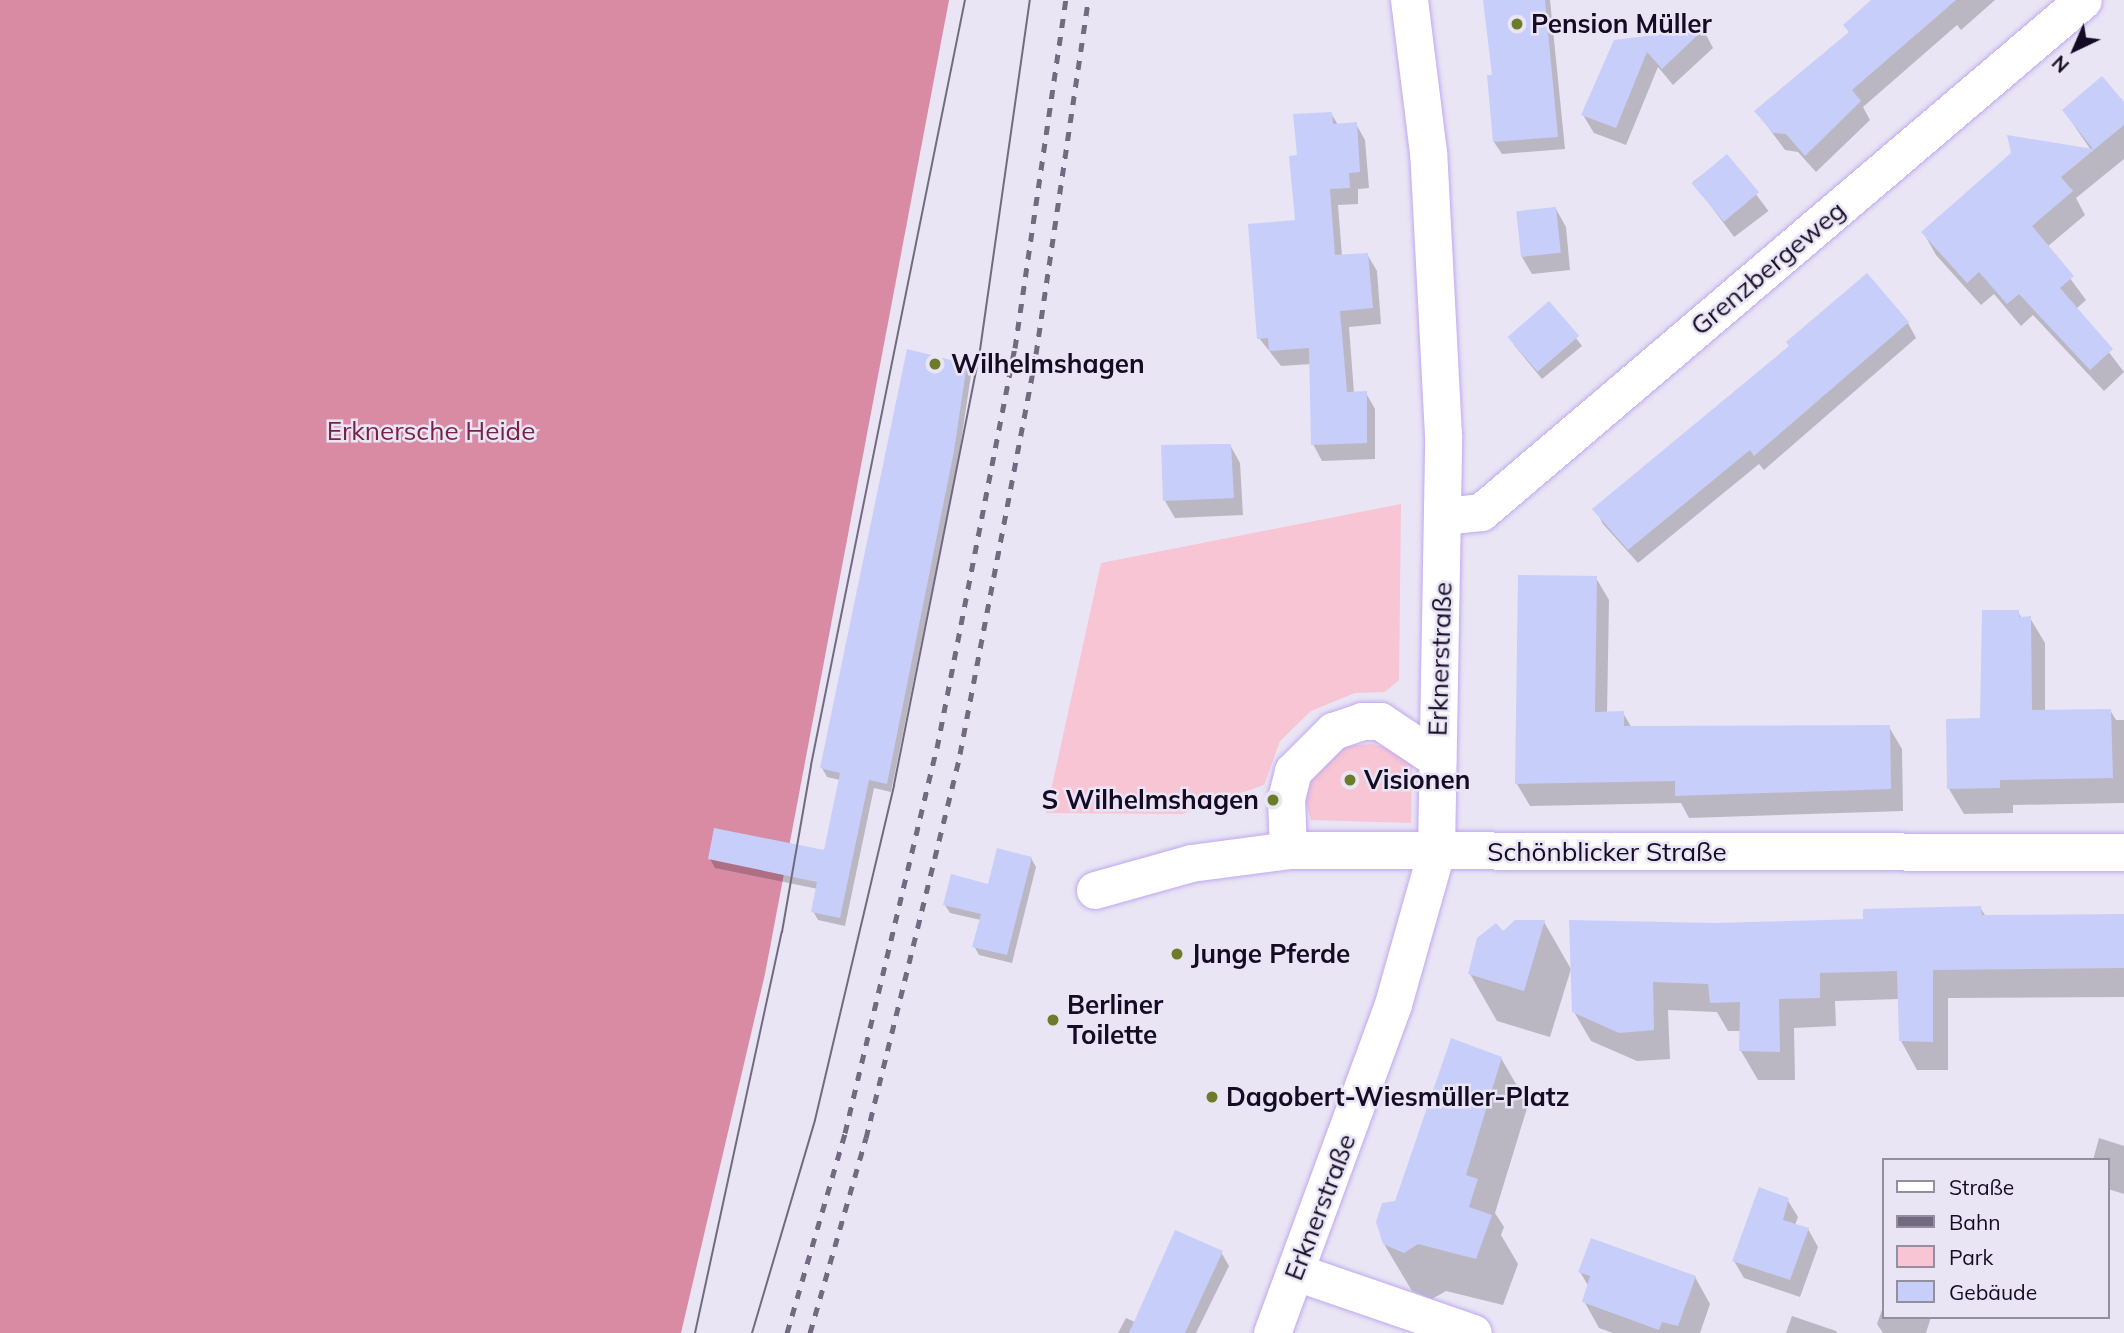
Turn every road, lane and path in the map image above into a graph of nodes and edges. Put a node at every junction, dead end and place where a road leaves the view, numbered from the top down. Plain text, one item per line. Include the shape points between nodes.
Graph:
1 (1409, 0) edge
2 (2083, 0) edge
3 (1444, 516) junction
4 (1437, 759) junction
5 (1288, 850) junction
6 (1436, 852) junction
7 (2124, 852) edge
8 (1095, 890) dead end
9 (1296, 1272) junction
10 (1272, 1333) edge
11 (1473, 1333) edge

1 - 3 street, Erknerstraße via 1428,152
2 - 3 street, Grenzbergeweg via 1481,512
3 - 4 street, Erknerstraße
4 - 5 street via 1380,721 1362,721 1333,731 1293,771 1286,799
4 - 6 street, Erknerstraße
5 - 6 street, Schönblicker Straße
5 - 8 street, Schönblicker Straße via 1191,863
6 - 7 street, Schönblicker Straße
6 - 9 street, Erknerstraße via 1392,1004
9 - 10 street, Erknerstraße
9 - 11 street

